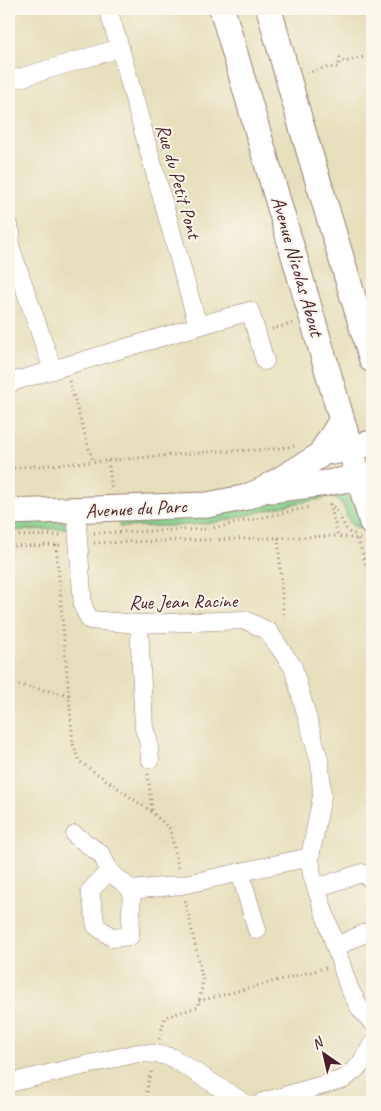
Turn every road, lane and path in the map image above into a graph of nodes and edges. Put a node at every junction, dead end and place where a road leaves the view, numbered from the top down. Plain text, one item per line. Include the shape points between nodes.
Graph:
1 (108, 9) edge
2 (222, 9) edge
3 (269, 9) edge
4 (120, 48) junction
5 (372, 55) edge
6 (307, 73) dead end
7 (9, 81) edge
8 (9, 227) edge
9 (9, 247) edge
10 (295, 323) dead end
11 (198, 326) junction
12 (256, 333) junction
13 (265, 360) dead end
14 (372, 360) edge
15 (59, 368) junction
16 (9, 383) edge
17 (342, 420) junction
18 (361, 445) edge
19 (297, 446) dead end
20 (319, 456) junction
21 (93, 462) junction
22 (9, 468) edge
23 (366, 477) edge
24 (261, 491) junction
25 (330, 504) dead end
26 (76, 511) junction
27 (9, 512) edge
28 (365, 533) edge
29 (338, 536) junction
30 (278, 538) junction
31 (78, 544) junction
32 (56, 545) junction
33 (9, 546) edge
34 (372, 583) edge
35 (139, 624) junction
36 (284, 630) dead end
37 (9, 683) edge
38 (69, 695) junction
39 (150, 759) joint
40 (152, 812) junction
41 (74, 835) dead end
42 (310, 857) junction
43 (109, 871) junction
44 (240, 872) junction
45 (372, 880) edge
46 (182, 884) junction
47 (316, 888) junction
48 (132, 890) junction
49 (257, 930) dead end
50 (372, 930) edge
51 (335, 947) junction
52 (341, 964) junction
53 (199, 1002) junction
54 (372, 1022) edge
55 (372, 1045) edge
56 (156, 1054) junction
57 (9, 1083) edge
58 (146, 1102) edge
59 (243, 1102) edge
60 (264, 1102) edge

1 - 4 street, Rue du Petit Pont
2 - 17 main road, Avenue Nicolas About
3 - 14 main road
4 - 7 street
4 - 11 street, Rue du Petit Pont
5 - 6 path via 344,62 340,58 338,67
8 - 9 street
9 - 15 street
10 - 12 path
11 - 12 street via 250,312
11 - 15 street
12 - 13 street
15 - 16 street
15 - 21 path
17 - 18 main road, Avenue Nicolas About
17 - 20 main road, Avenue du Parc
18 - 20 main road, Avenue du Parc
18 - 23 main road, Avenue Nicolas About
19 - 21 path
20 - 24 main road, Avenue du Parc
21 - 22 path
23 - 24 main road, Avenue du Parc
23 - 28 main road, Avenue Nicolas About
24 - 26 main road, Avenue du Parc via 207,505
25 - 29 path
26 - 27 main road, Avenue du Parc
26 - 31 street, Rue Jean Racine
28 - 29 path
28 - 34 path
29 - 30 path
30 - 31 path
30 - 36 path
31 - 32 path
31 - 35 street, Rue Jean Racine via 83,607 90,620
32 - 33 path
32 - 38 path
35 - 39 street via 144,729
35 - 42 street, Rue Jean Racine via 245,620 268,631 277,642 294,667 320,763 322,796
37 - 38 path
38 - 40 path via 73,744 80,761
39 - 40 path via 147,763
40 - 46 path via 170,829
41 - 43 street via 102,855
42 - 44 street
42 - 47 street, Rue Jean Racine
43 - 48 street
43 - 48 street via 90,891 96,926 113,938 130,936
44 - 46 street
44 - 49 street
45 - 47 street via 362,873
46 - 48 street
46 - 53 path via 203,981
47 - 51 street, Rue Jean Racine
50 - 51 street
51 - 52 street, Rue Jean Racine
52 - 53 path
52 - 54 street, Rue Jean Racine via 349,988
53 - 56 path via 198,1007 165,1017
55 - 60 street via 360,1064 344,1079
56 - 57 street via 138,1053
56 - 58 path
56 - 59 street via 171,1057

